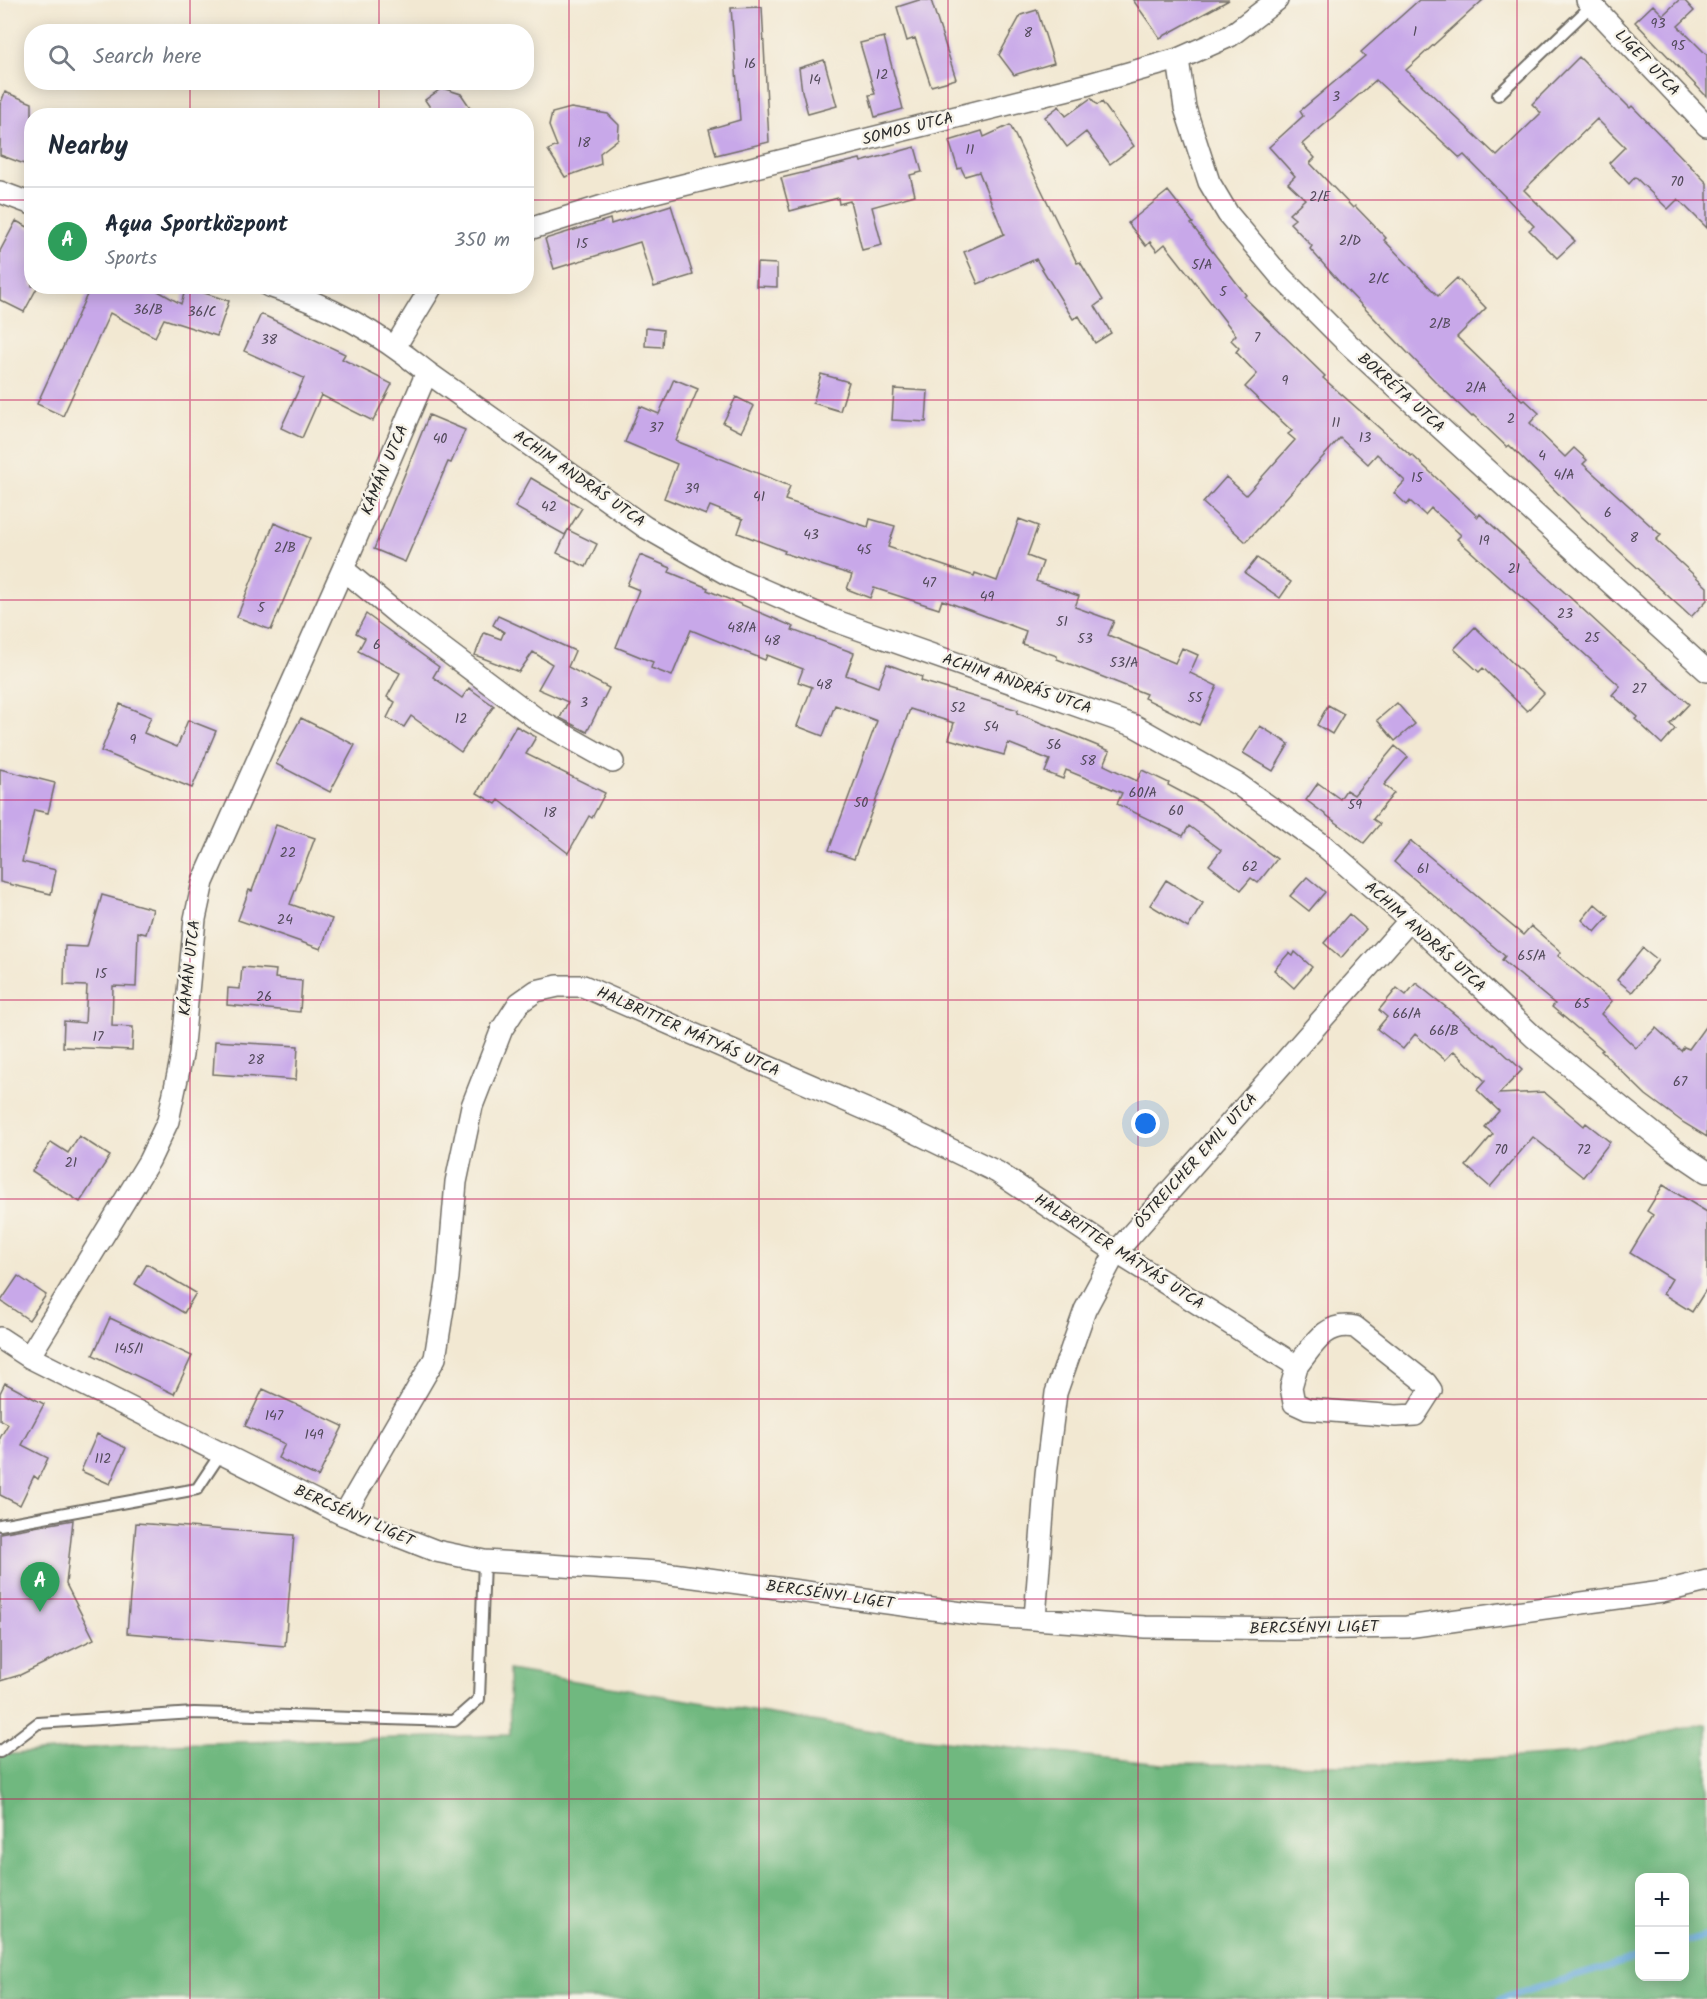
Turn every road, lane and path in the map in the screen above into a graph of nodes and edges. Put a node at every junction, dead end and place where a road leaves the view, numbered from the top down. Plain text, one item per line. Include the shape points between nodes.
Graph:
1 (1277, 0) edge
2 (1592, 2) edge
3 (1178, 59) junction
4 (1498, 95) dead end
5 (1707, 126) edge
6 (0, 192) edge
7 (24, 201) edge
8 (534, 228) edge
9 (290, 294) edge
10 (427, 294) edge
11 (395, 347) junction
12 (427, 372) junction
13 (342, 569) junction
14 (1707, 671) edge
15 (614, 762) dead end
16 (1410, 920) junction
17 (1707, 1172) edge
18 (1116, 1252) junction
19 (0, 1338) edge
20 (29, 1357) junction
21 (1297, 1366) junction
22 (220, 1453) junction
23 (344, 1515) junction
24 (0, 1526) edge
25 (484, 1561) junction
26 (1707, 1581) edge
27 (1035, 1618) junction
28 (0, 1752) edge

1 - 3 street, SOMOS UTCA via 1230,36
2 - 4 lane
2 - 5 street, LIGET UTCA
3 - 8 street, SOMOS UTCA via 619,201
3 - 14 street, BOKRÉTA UTCA via 1185,108 1209,182 1228,214 1281,277 1345,341
6 - 7 street
9 - 11 street, ACHIM ANDRÁS UTCA via 356,321
10 - 11 street
11 - 12 street, ACHIM ANDRÁS UTCA
12 - 13 street, KÁMÁN UTCA
12 - 16 street, ACHIM ANDRÁS UTCA via 645,527 727,574 830,619 1135,726 1239,785 1323,845
13 - 15 street via 538,720
13 - 20 street, KÁMÁN UTCA via 203,882 195,919 182,1055 168,1120 149,1161
16 - 17 street, ACHIM ANDRÁS UTCA via 1535,1038
16 - 18 street, ÖSTREICHER EMIL UTCA
18 - 21 street, HALBRITTER MÁTYÁS UTCA
18 - 23 street, HALBRITTER MÁTYÁS UTCA via 997,1172 886,1118 583,986 536,991 519,1003 501,1029 472,1106 456,1182 448,1277 435,1358
18 - 27 street, ÖSTREICHER EMIL UTCA via 1085,1310 1056,1393
19 - 20 street, BERCSÉNYI LIGET
20 - 22 street, BERCSÉNYI LIGET
21 - 21 street via 1325,1332 1343,1324 1355,1327 1431,1390 1415,1415 1307,1409 1294,1404 1291,1387
22 - 23 street, BERCSÉNYI LIGET
22 - 24 lane via 197,1489
23 - 25 street, BERCSÉNYI LIGET via 436,1551
25 - 27 street, BERCSÉNYI LIGET via 657,1572 977,1615
25 - 28 lane via 479,1699 454,1720 194,1713 72,1721 38,1724
26 - 27 street, BERCSÉNYI LIGET via 1662,1592 1407,1626 1145,1627

